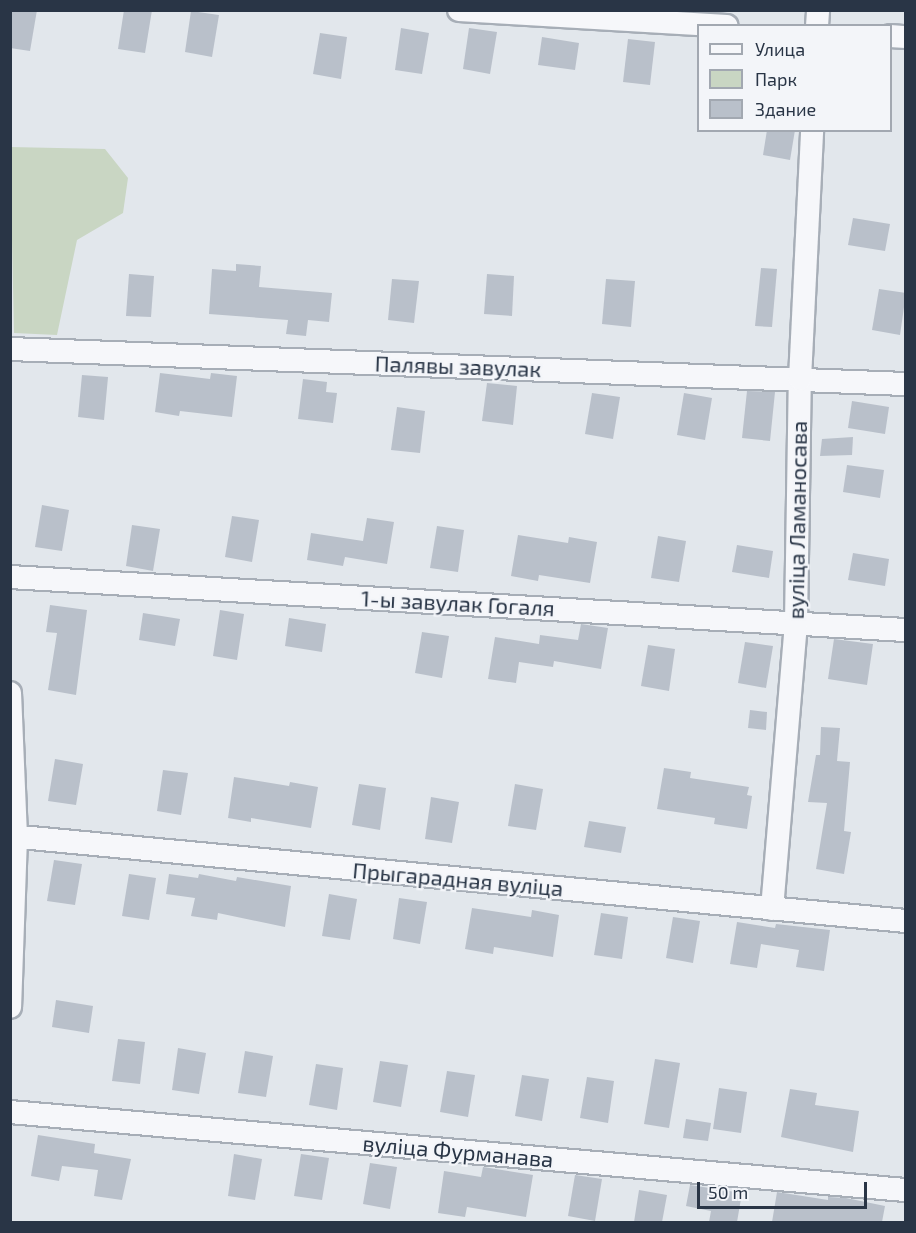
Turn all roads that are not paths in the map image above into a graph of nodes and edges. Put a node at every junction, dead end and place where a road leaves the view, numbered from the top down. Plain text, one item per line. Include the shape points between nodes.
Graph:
1 (459, 10) edge
2 (697, 24) edge
3 (812, 132) edge
4 (10, 349) edge
5 (800, 379) junction
6 (906, 384) edge
7 (10, 577) edge
8 (796, 623) junction
9 (906, 630) edge
10 (10, 693) edge
11 (13, 837) edge
12 (772, 909) junction
13 (906, 921) edge
14 (10, 1006) edge
15 (10, 1112) edge
16 (906, 1190) edge

1 - 2 street
3 - 5 street, вуліца Ламаносава
4 - 5 street, Палявы завулак
5 - 6 street, Палявы завулак
5 - 8 street, вуліца Ламаносава
7 - 8 street, 1-ы завулак Гогаля
8 - 9 street, 1-ы завулак Гогаля
8 - 12 street, вуліца Ламаносава
10 - 11 street
11 - 12 street, Прыгарадная вуліца
11 - 14 street
12 - 13 street, Прыгарадная вуліца
15 - 16 street, вуліца Фурманава

